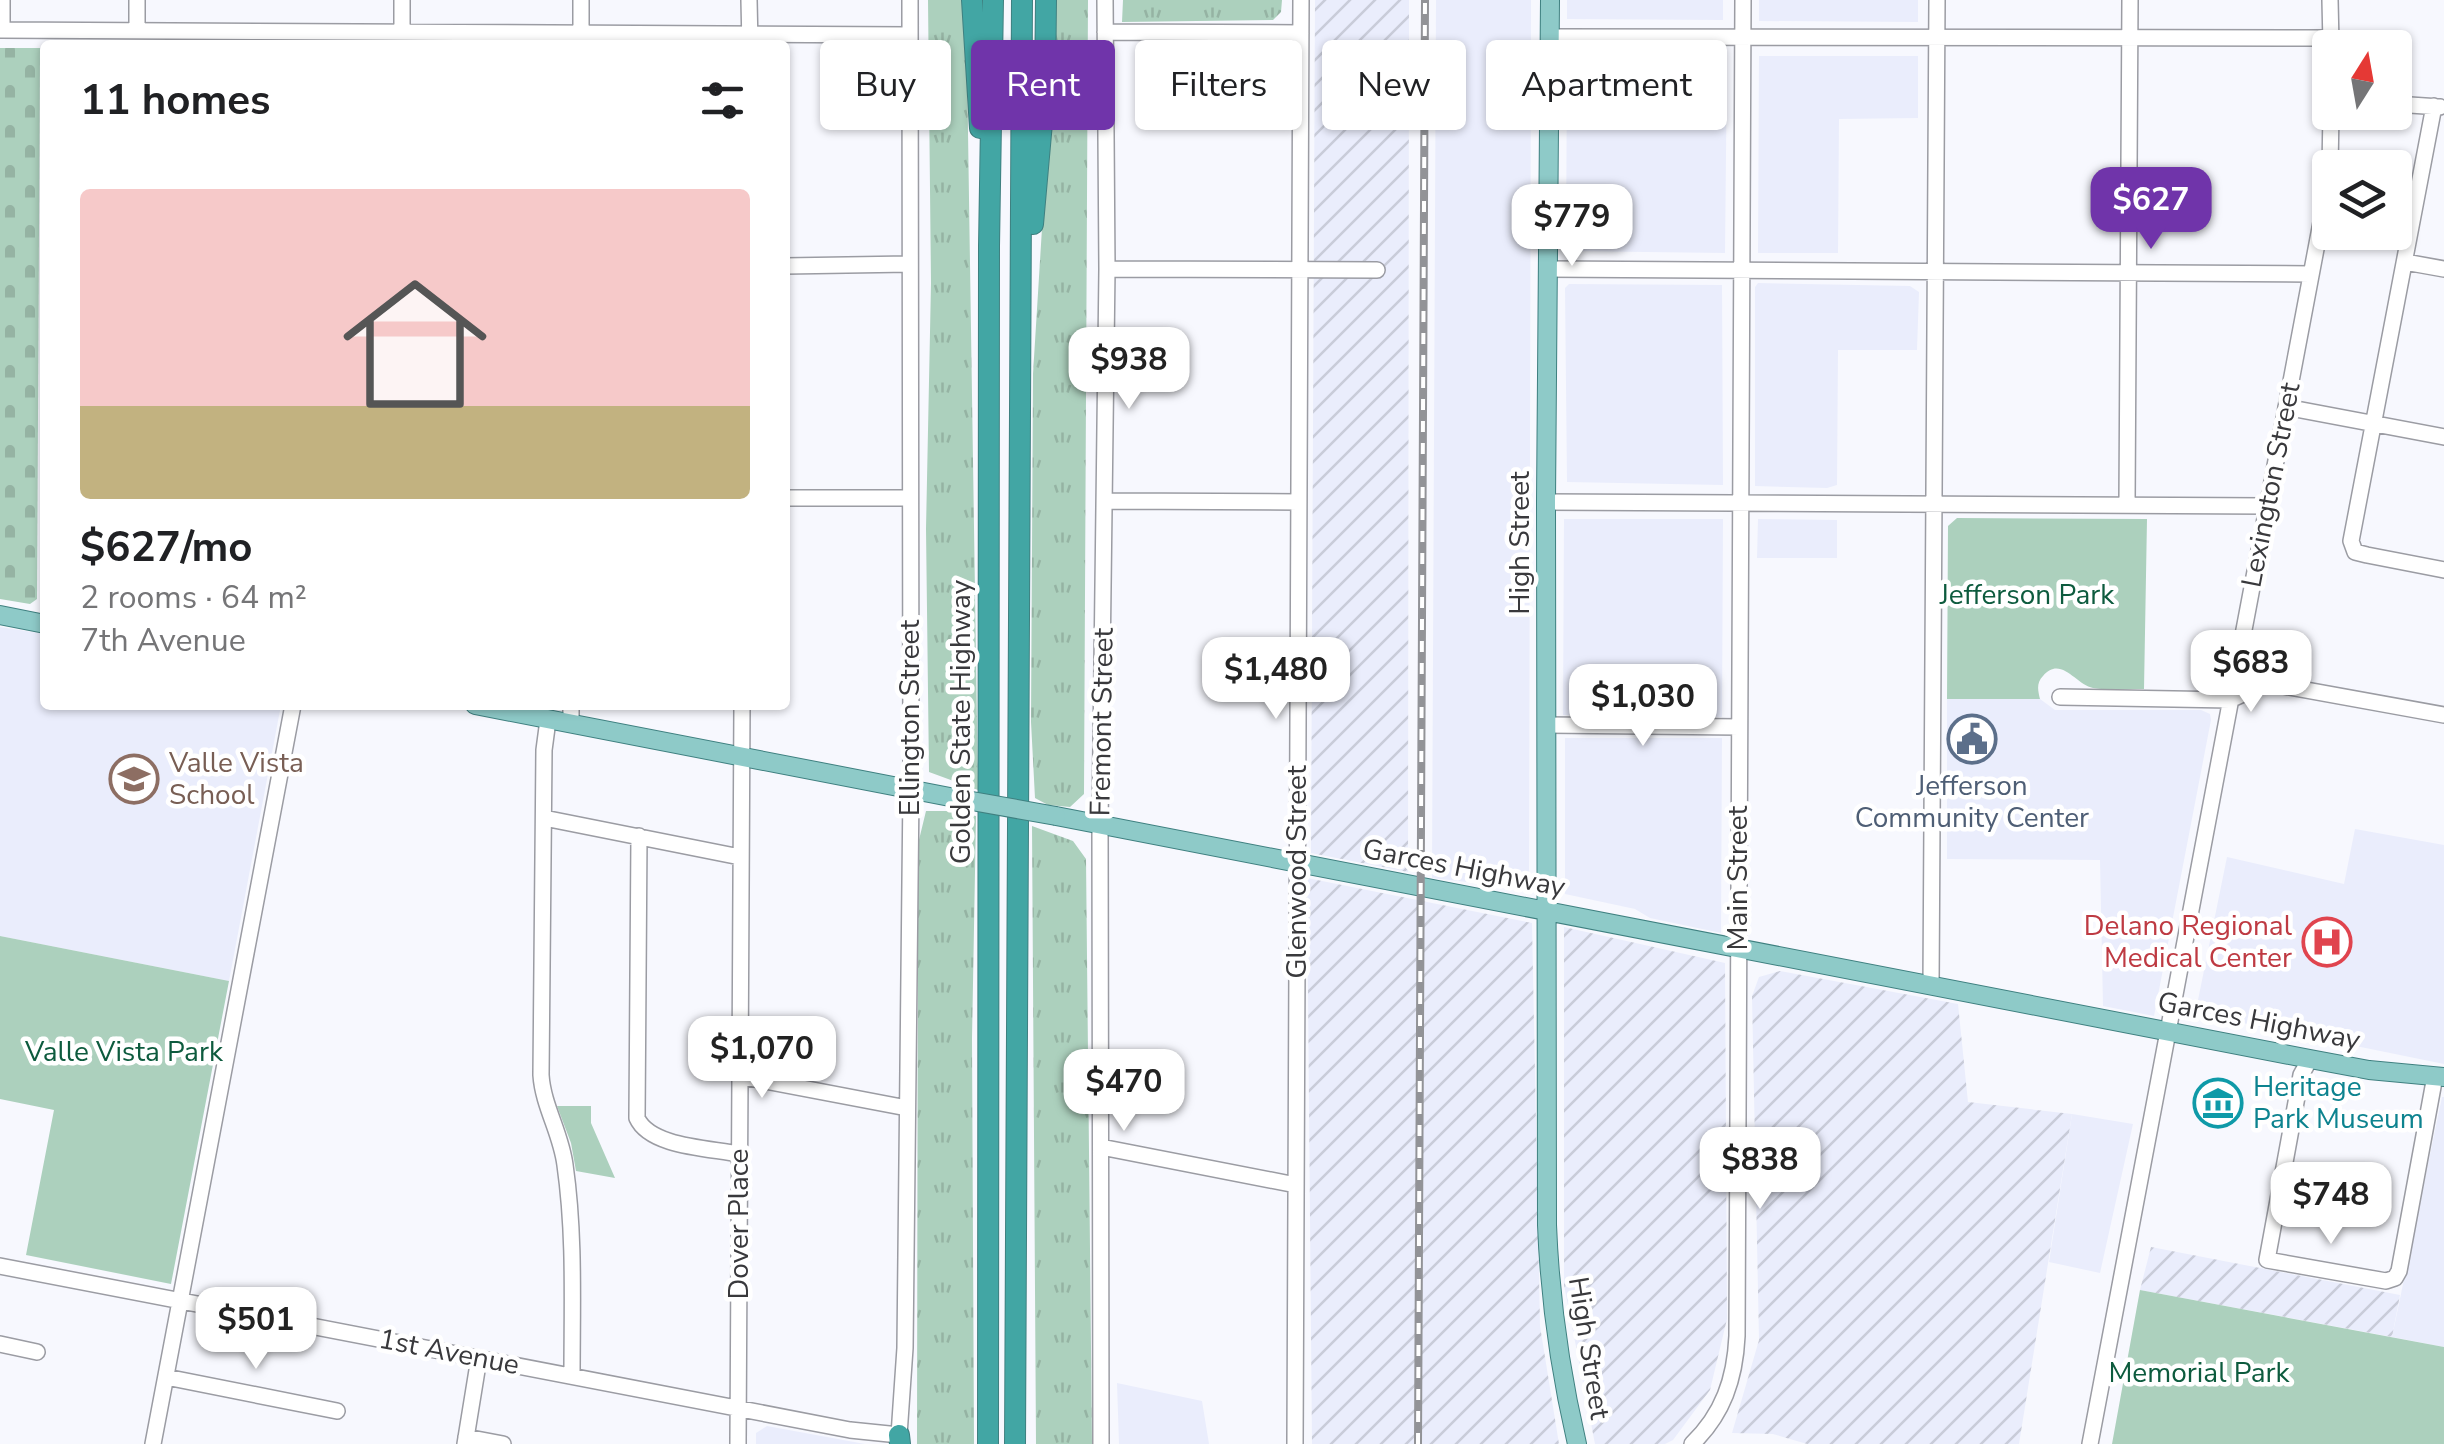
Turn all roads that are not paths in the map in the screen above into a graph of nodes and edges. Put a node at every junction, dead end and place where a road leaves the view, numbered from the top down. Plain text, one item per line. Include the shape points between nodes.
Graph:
1 (2, 0) edge
2 (137, 0) edge
3 (402, 0) edge
4 (581, 0) edge
5 (749, 0) edge
6 (910, 0) edge
7 (972, 0) edge
8 (993, 0) edge
9 (1022, 0) edge
10 (1046, 0) edge
11 (1105, 0) edge
12 (1301, 0) edge
13 (1550, 0) edge
14 (1743, 0) edge
15 (1937, 0) edge
16 (2130, 0) edge
17 (2330, 0) edge
18 (1, 30) edge
19 (2331, 30) edge
20 (137, 31) junction
21 (1105, 32) junction
22 (1301, 33) junction
23 (909, 36) junction
24 (1550, 37) junction
25 (56, 38) edge
26 (226, 38) edge
27 (402, 38) edge
28 (1743, 38) junction
29 (581, 39) edge
30 (750, 39) edge
31 (1937, 39) junction
32 (2129, 40) junction
33 (2312, 42) edge
34 (2412, 105) edge
35 (2439, 106) edge
36 (989, 246) junction
37 (2316, 250) edge
38 (2405, 262) junction
39 (909, 264) junction
40 (790, 266) edge
41 (1107, 269) junction
42 (1548, 269) junction
43 (2444, 269) edge
44 (1300, 270) junction
45 (1378, 270) dead end
46 (1742, 270) junction
47 (1936, 271) junction
48 (2128, 272) junction
49 (2311, 274) junction
50 (1021, 335) junction
51 (2286, 408) junction
52 (2374, 424) junction
53 (2444, 438) edge
54 (790, 498) edge
55 (909, 498) junction
56 (1106, 501) junction
57 (1299, 502) junction
58 (1546, 502) junction
59 (1740, 502) junction
60 (1934, 504) junction
61 (2127, 504) junction
62 (2267, 506) junction
63 (2444, 570) edge
64 (0, 615) edge
65 (40, 623) edge
66 (2060, 697) dead end
67 (2230, 700) junction
68 (292, 710) edge
69 (499, 710) edge
70 (742, 710) edge
71 (571, 714) edge
72 (2444, 715) edge
73 (548, 720) junction
74 (1547, 725) junction
75 (1739, 727) junction
76 (741, 757) junction
77 (911, 789) junction
78 (544, 818) junction
79 (1100, 824) junction
80 (638, 836) junction
81 (740, 856) junction
82 (1298, 865) junction
83 (1548, 912) junction
84 (1738, 949) junction
85 (1931, 986) junction
86 (2170, 1032) junction
87 (2310, 1059) junction
88 (739, 1076) junction
89 (2439, 1076) edge
90 (907, 1108) junction
91 (1101, 1146) junction
92 (739, 1154) junction
93 (1296, 1184) junction
94 (0, 1266) edge
95 (182, 1300) junction
96 (0, 1344) edge
97 (37, 1352) dead end
98 (480, 1358) junction
99 (572, 1376) junction
100 (166, 1377) junction
101 (738, 1408) junction
102 (337, 1411) dead end
103 (899, 1439) edge
104 (465, 1440) edge
105 (153, 1444) edge
106 (503, 1444) edge
107 (738, 1444) edge
108 (988, 1444) edge
109 (1015, 1444) edge
110 (1101, 1444) edge
111 (1295, 1444) edge
112 (1576, 1444) edge
113 (1692, 1444) edge
114 (2090, 1444) edge

1 - 18 street
2 - 20 street
3 - 27 street
4 - 29 street
5 - 30 street
6 - 23 street, Ellington Street
7 - 36 highway
8 - 36 highway, Golden State Highway
9 - 50 highway, Golden State Highway
10 - 50 highway via 1045,90
11 - 21 street, Fremont Street
12 - 22 street, Glenwood Street
13 - 24 main road, High Street
14 - 28 street, Main Street
15 - 31 street
16 - 32 street
17 - 19 street
18 - 25 street
20 - 25 street
20 - 26 street
21 - 22 street
21 - 41 street, Fremont Street
22 - 44 street, Glenwood Street
23 - 30 street
23 - 39 street, Ellington Street
24 - 28 street
24 - 42 main road, High Street
26 - 27 street
27 - 29 street
28 - 31 street
28 - 46 street, Main Street
29 - 30 street
31 - 32 street
31 - 47 street
32 - 33 street
32 - 48 street
34 - 35 street
35 - 38 street
36 - 108 highway, Golden State Highway
37 - 49 street, Lexington Street
38 - 43 street
38 - 52 street
39 - 40 street
39 - 55 street, Ellington Street
41 - 44 street
41 - 56 street, Fremont Street
42 - 46 street
42 - 58 main road, High Street
44 - 45 street
44 - 57 street, Glenwood Street
46 - 47 street
46 - 59 street, Main Street
47 - 48 street
47 - 60 street
48 - 49 street
48 - 61 street
49 - 51 street, Lexington Street
50 - 109 highway, Golden State Highway
51 - 52 street
51 - 62 street, Lexington Street
52 - 53 street
52 - 63 street via 2351,541 2355,552
54 - 55 street
55 - 77 street, Ellington Street
56 - 57 street
56 - 79 street, Fremont Street
57 - 82 street, Glenwood Street
58 - 59 street
58 - 74 main road, High Street
59 - 60 street
59 - 75 street, Main Street
60 - 61 street
60 - 85 street
61 - 62 street
62 - 67 street, Lexington Street
64 - 65 main road
66 - 67 street
67 - 72 street via 2266,683
67 - 86 street, Lexington Street
68 - 95 street
69 - 73 main road, Garces Highway
70 - 76 street, Dover Place
71 - 73 main road, Garces Highway
71 - 76 main road, Garces Highway
73 - 78 street
74 - 75 street
74 - 83 main road, High Street
75 - 84 street, Main Street
76 - 77 main road, Garces Highway
76 - 81 street, Dover Place
77 - 79 main road, Garces Highway, bridge
77 - 90 street, Ellington Street
78 - 80 street
78 - 99 street via 541,1074 570,1199
79 - 82 main road, Garces Highway
79 - 91 street, Fremont Street
80 - 81 street
80 - 92 street via 637,1118 658,1139
81 - 88 street, Dover Place
82 - 83 main road, Garces Highway
82 - 93 street, Glenwood Street
83 - 84 main road, Garces Highway
83 - 112 main road, High Street via 1550,1288
84 - 85 main road, Garces Highway
84 - 113 street, Main Street via 1736,1348 1726,1397
85 - 86 main road, Garces Highway
86 - 87 main road, Garces Highway
86 - 114 street, Lexington Street
87 - 89 main road, Garces Highway
87 - 89 street via 2301,1074 2266,1260 2386,1281 2398,1274
88 - 90 street
88 - 92 street, Dover Place
90 - 103 street, Ellington Street
91 - 93 street
91 - 110 street, Fremont Street
92 - 101 street, Dover Place
93 - 111 street, Glenwood Street
94 - 95 street, 1st Avenue
95 - 98 street, 1st Avenue
95 - 100 street
96 - 97 street
98 - 99 street, 1st Avenue
98 - 104 street
99 - 101 street, 1st Avenue
100 - 102 street
100 - 105 street
101 - 103 street, 1st Avenue
101 - 107 street, Dover Place
104 - 106 street

